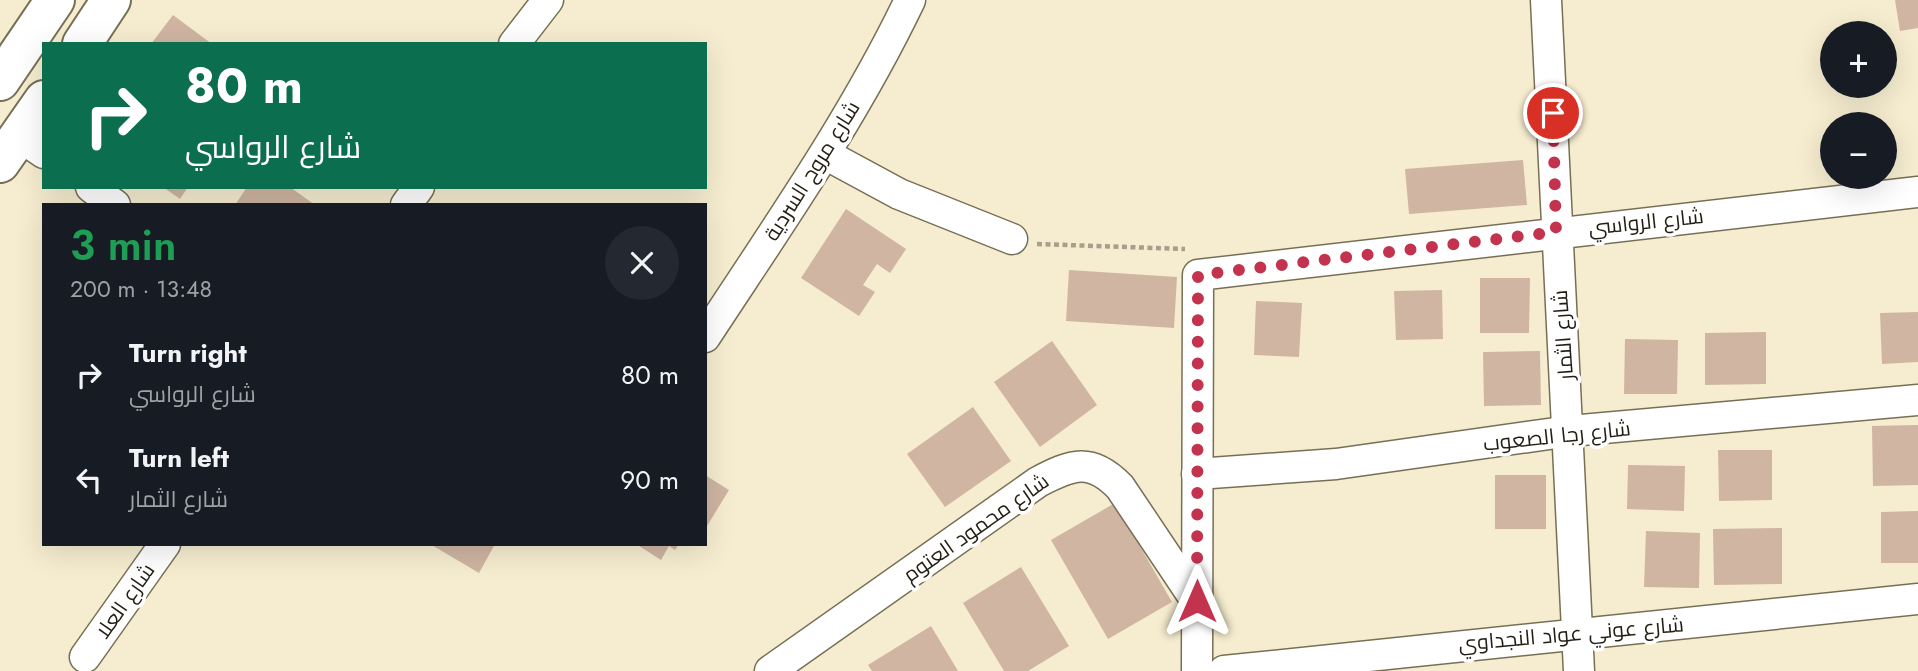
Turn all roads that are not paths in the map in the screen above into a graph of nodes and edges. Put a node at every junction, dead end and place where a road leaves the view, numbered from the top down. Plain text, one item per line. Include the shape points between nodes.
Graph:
1 (55, 0) edge
2 (111, 0) edge
3 (548, 0) edge
4 (910, 0) edge
5 (1546, 0) edge
6 (83, 42) edge
7 (516, 42) edge
8 (0, 81) edge
9 (42, 104) edge
10 (21, 151) edge
11 (825, 154) junction
12 (94, 189) edge
13 (1918, 192) edge
14 (112, 203) edge
15 (1556, 232) junction
16 (1012, 239) road end
17 (707, 334) edge
18 (1918, 400) edge
19 (1570, 431) junction
20 (1196, 474) junction
21 (164, 546) edge
22 (1918, 599) edge
23 (1197, 601) junction
24 (1577, 636) junction
25 (85, 657) dead end
26 (770, 671) edge
27 (1197, 671) edge
28 (1224, 671) edge
29 (1580, 671) edge

1 - 8 street
2 - 6 street
3 - 7 street
4 - 11 street, شارع مروح السردية
5 - 15 street, شارع الثمار
9 - 10 street
11 - 16 street via 899,194
11 - 17 street, شارع مروح السردية
12 - 14 street
13 - 15 street, شارع الرواسي
15 - 19 street, شارع الثمار
15 - 20 street, شارع الرواسي via 1198,275
18 - 19 street, شارع رجا الصعوب
19 - 20 street, شارع رجا الصعوب via 1336,464
19 - 24 street, شارع الثمار
20 - 23 street
21 - 25 street, شارع العلا
22 - 24 street, شارع عوني عواد النجداوي
23 - 26 street, شارع محمود العتوم via 1120,487 1105,471 1079,466 1038,482
23 - 27 street
24 - 28 street, شارع عوني عواد النجداوي
24 - 29 street, شارع الثمار

